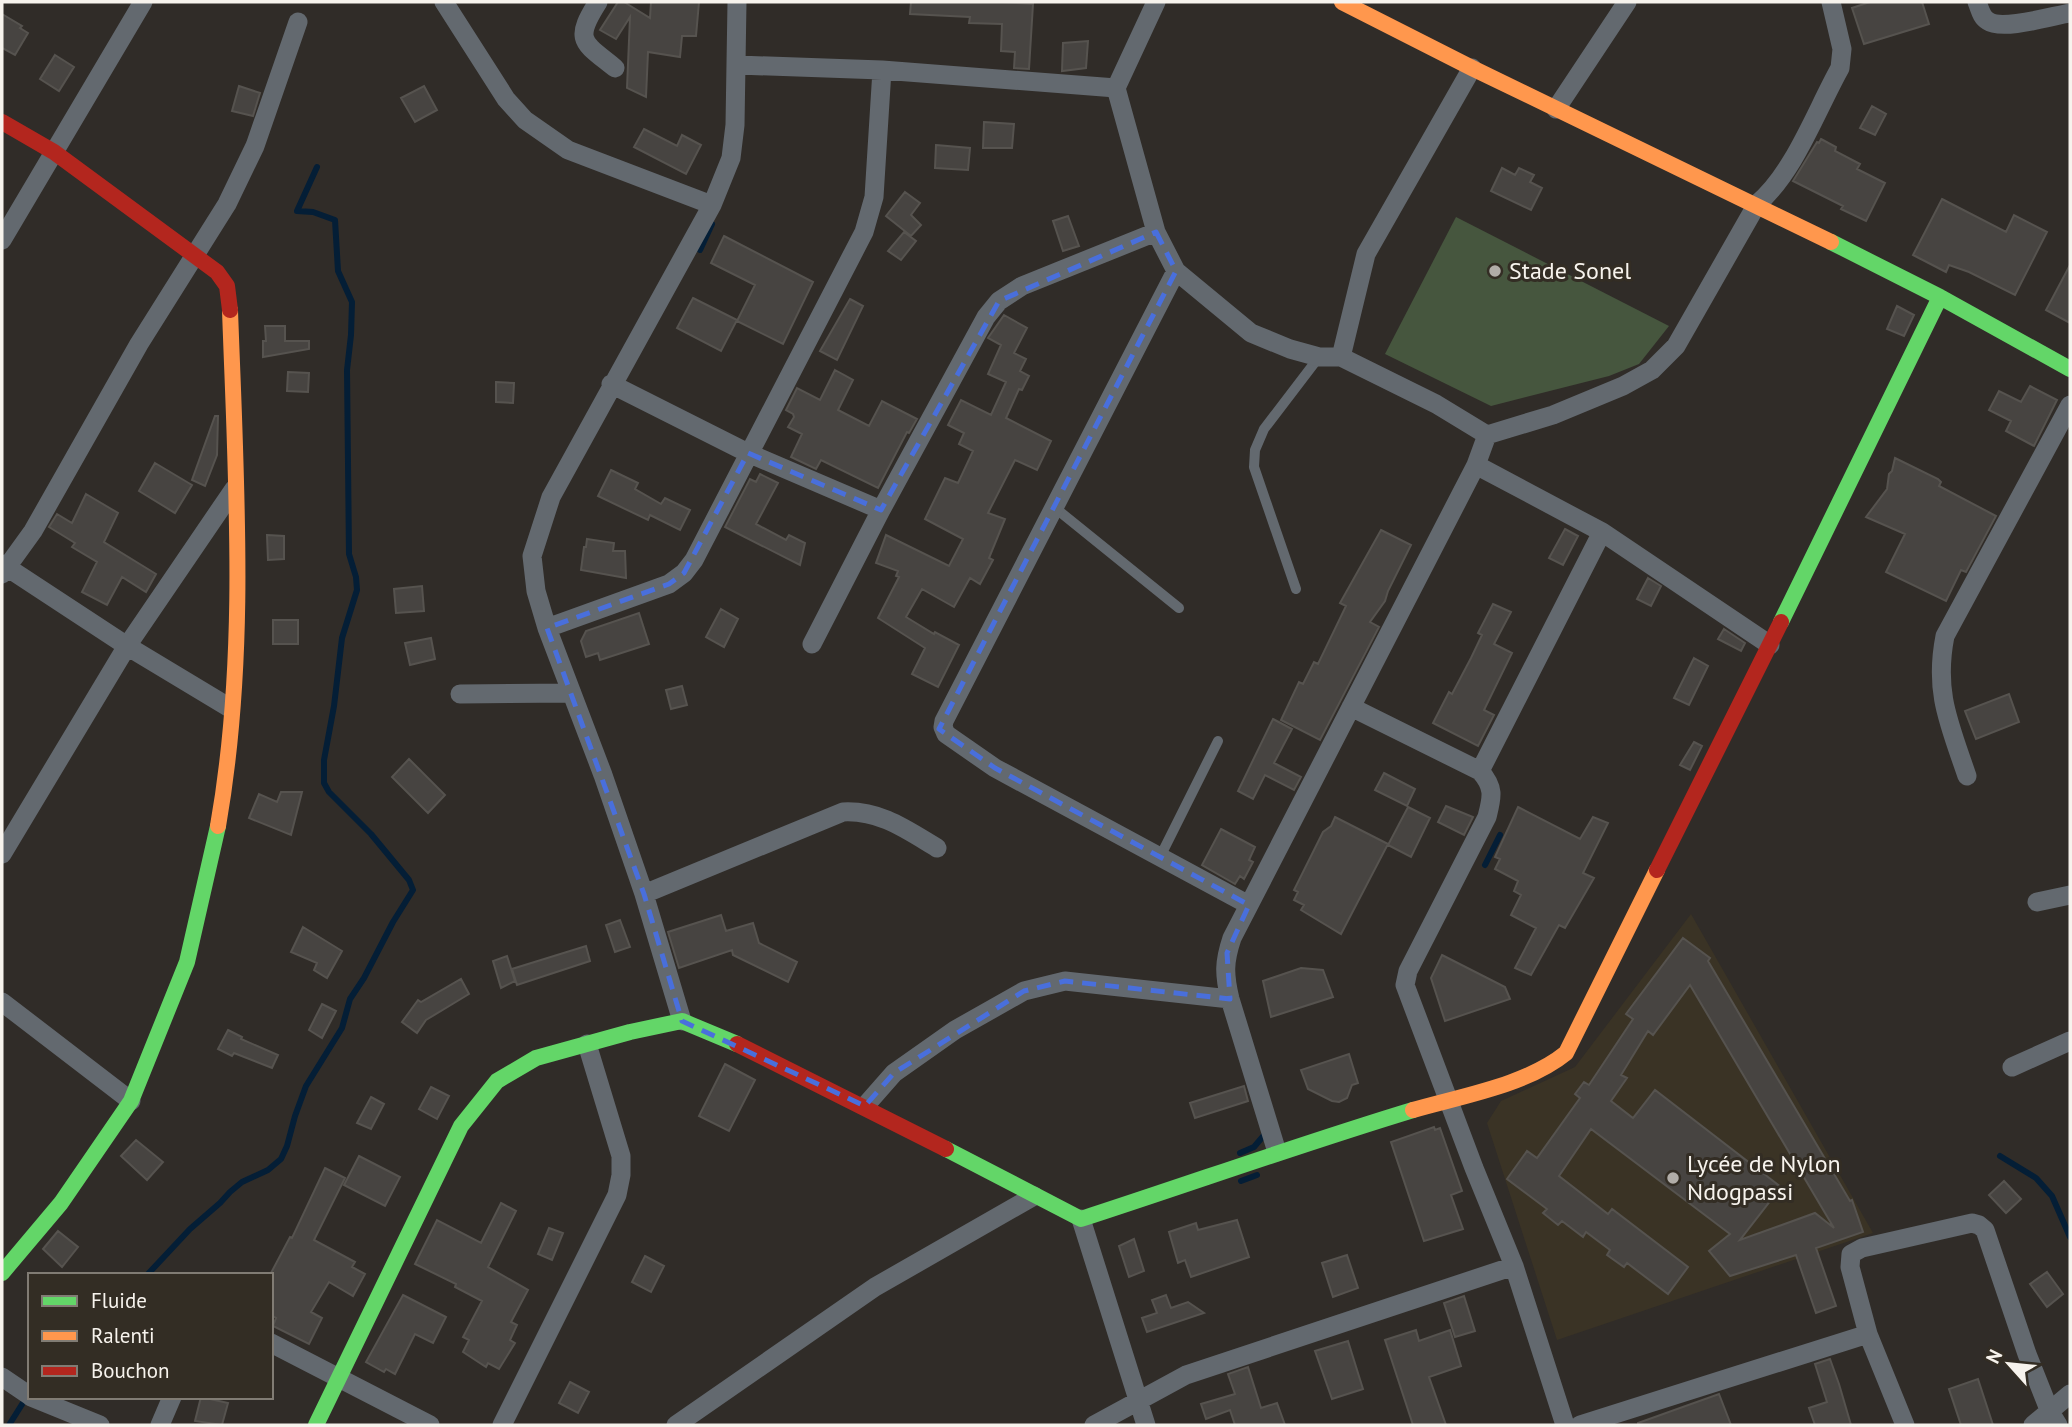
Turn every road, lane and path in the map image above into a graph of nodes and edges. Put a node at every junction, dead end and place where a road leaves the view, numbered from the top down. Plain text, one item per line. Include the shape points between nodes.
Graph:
1 (143, 2) edge
2 (444, 2) edge
3 (597, 2) edge
4 (737, 2) edge
5 (1156, 2) edge
6 (1342, 2) edge
7 (1627, 2) edge
8 (1831, 2) edge
9 (1977, 2) edge
10 (2070, 13) edge
11 (298, 22) dead end
12 (737, 65) junction
13 (615, 68) dead end
14 (1472, 68) junction
15 (882, 71) junction
16 (1116, 88) junction
17 (1556, 109) junction
18 (2, 122) edge
19 (54, 152) junction
20 (1757, 204) junction
21 (712, 205) junction
22 (1156, 232) junction
23 (2, 240) edge
24 (194, 254) junction
25 (1176, 271) junction
26 (1940, 297) junction
27 (1319, 357) junction
28 (1341, 357) junction
29 (2069, 366) edge
30 (611, 384) junction
31 (2070, 405) edge
32 (1487, 435) junction
33 (748, 453) junction
34 (1476, 464) junction
35 (234, 489) junction
36 (1055, 507) junction
37 (881, 510) junction
38 (1602, 532) junction
39 (3, 568) edge
40 (1296, 589) dead end
41 (1179, 608) dead end
42 (547, 628) junction
43 (812, 644) dead end
44 (1770, 645) junction
45 (127, 646) junction
46 (572, 693) junction
47 (460, 694) dead end
48 (1351, 707) junction
49 (230, 708) junction
50 (1218, 741) dead end
51 (1480, 771) junction
52 (1967, 776) dead end
53 (937, 848) dead end
54 (2, 853) edge
55 (1160, 857) junction
56 (644, 894) junction
57 (2070, 895) edge
58 (2037, 902) dead end
59 (1250, 905) junction
60 (1230, 999) junction
61 (2, 1002) edge
62 (682, 1021) junction
63 (2070, 1041) edge
64 (587, 1044) junction
65 (2012, 1067) dead end
66 (131, 1101) junction
67 (1450, 1101) junction
68 (865, 1106) junction
69 (1277, 1152) junction
70 (1034, 1196) junction
71 (1081, 1219) junction
72 (1514, 1266) junction
73 (2, 1273) edge
74 (1868, 1334) junction
75 (273, 1344) edge
76 (2, 1377) edge
77 (340, 1379) junction
78 (2070, 1394) edge
79 (28, 1395) edge
80 (36, 1399) edge
81 (171, 1399) edge
82 (1138, 1400) junction
83 (2054, 1419) edge
84 (100, 1425) edge
85 (160, 1425) edge
86 (316, 1425) edge
87 (430, 1425) edge
88 (502, 1425) edge
89 (676, 1425) edge
90 (1094, 1425) edge
91 (1146, 1425) edge
92 (1564, 1425) edge
93 (1580, 1425) edge
94 (1905, 1425) edge
95 (2033, 1425) edge

1 - 19 street
2 - 21 street via 506,99 525,120 568,150
3 - 13 street via 586,21 586,45
4 - 12 street
5 - 16 street
6 - 14 street
7 - 17 street
8 - 20 street via 1842,49 1840,68 1786,171
9 - 10 street via 1989,22 2000,25
11 - 24 street via 255,146 227,204
12 - 15 street
12 - 21 street via 731,158
14 - 17 street
14 - 28 street via 1366,254
15 - 16 street
15 - 33 street via 874,197 864,232
16 - 22 street
17 - 20 street
18 - 19 street
19 - 23 street
19 - 24 street
20 - 26 street
20 - 32 street via 1676,346 1652,370 1553,415
21 - 30 street
22 - 25 street
22 - 37 street via 1022,286 999,301
24 - 35 street via 217,272 230,299
24 - 39 street via 33,531
25 - 27 street via 1251,333
25 - 36 street
26 - 29 street
26 - 44 street
27 - 28 street
27 - 40 lane via 1264,429 1255,450 1254,467
28 - 32 street
30 - 33 street
30 - 42 street via 551,497 532,556
31 - 52 street via 1945,636 1940,662 1943,706
32 - 34 street
33 - 37 street
33 - 42 street via 684,573 669,584
34 - 38 street
34 - 48 street
35 - 45 street
35 - 49 street via 239,573
36 - 41 lane
36 - 55 street via 943,727 946,734 995,768
37 - 43 street
38 - 44 street
38 - 51 street
39 - 45 street
42 - 46 street
44 - 67 street via 1566,1053 1518,1078
45 - 49 street
45 - 54 street
46 - 47 street
46 - 56 street
48 - 51 street
48 - 59 street
49 - 66 street via 222,800 187,962
50 - 55 lane
51 - 67 street via 1492,796 1487,817 1405,985
53 - 56 street via 882,817 843,812
55 - 59 street
56 - 62 street
57 - 58 street
59 - 60 street via 1227,953 1224,974
60 - 68 street via 1065,981 1024,991 955,1030 894,1073
60 - 69 street
61 - 66 street
62 - 64 street
62 - 68 street
63 - 65 street
64 - 77 street via 536,1058 497,1081 461,1126
64 - 88 street via 621,1156 617,1195
66 - 73 street via 61,1203
67 - 69 street
67 - 72 street
68 - 70 street
69 - 71 street
70 - 71 street
70 - 89 street via 875,1287
71 - 82 street
72 - 82 street via 1186,1375
72 - 92 street
74 - 83 street via 1850,1267 1851,1254 1979,1225 1985,1230
74 - 93 street
74 - 94 street
75 - 77 street
76 - 79 street
77 - 86 street
77 - 87 street
78 - 83 street
80 - 84 street
81 - 85 street
82 - 90 street
82 - 91 street
83 - 95 street

